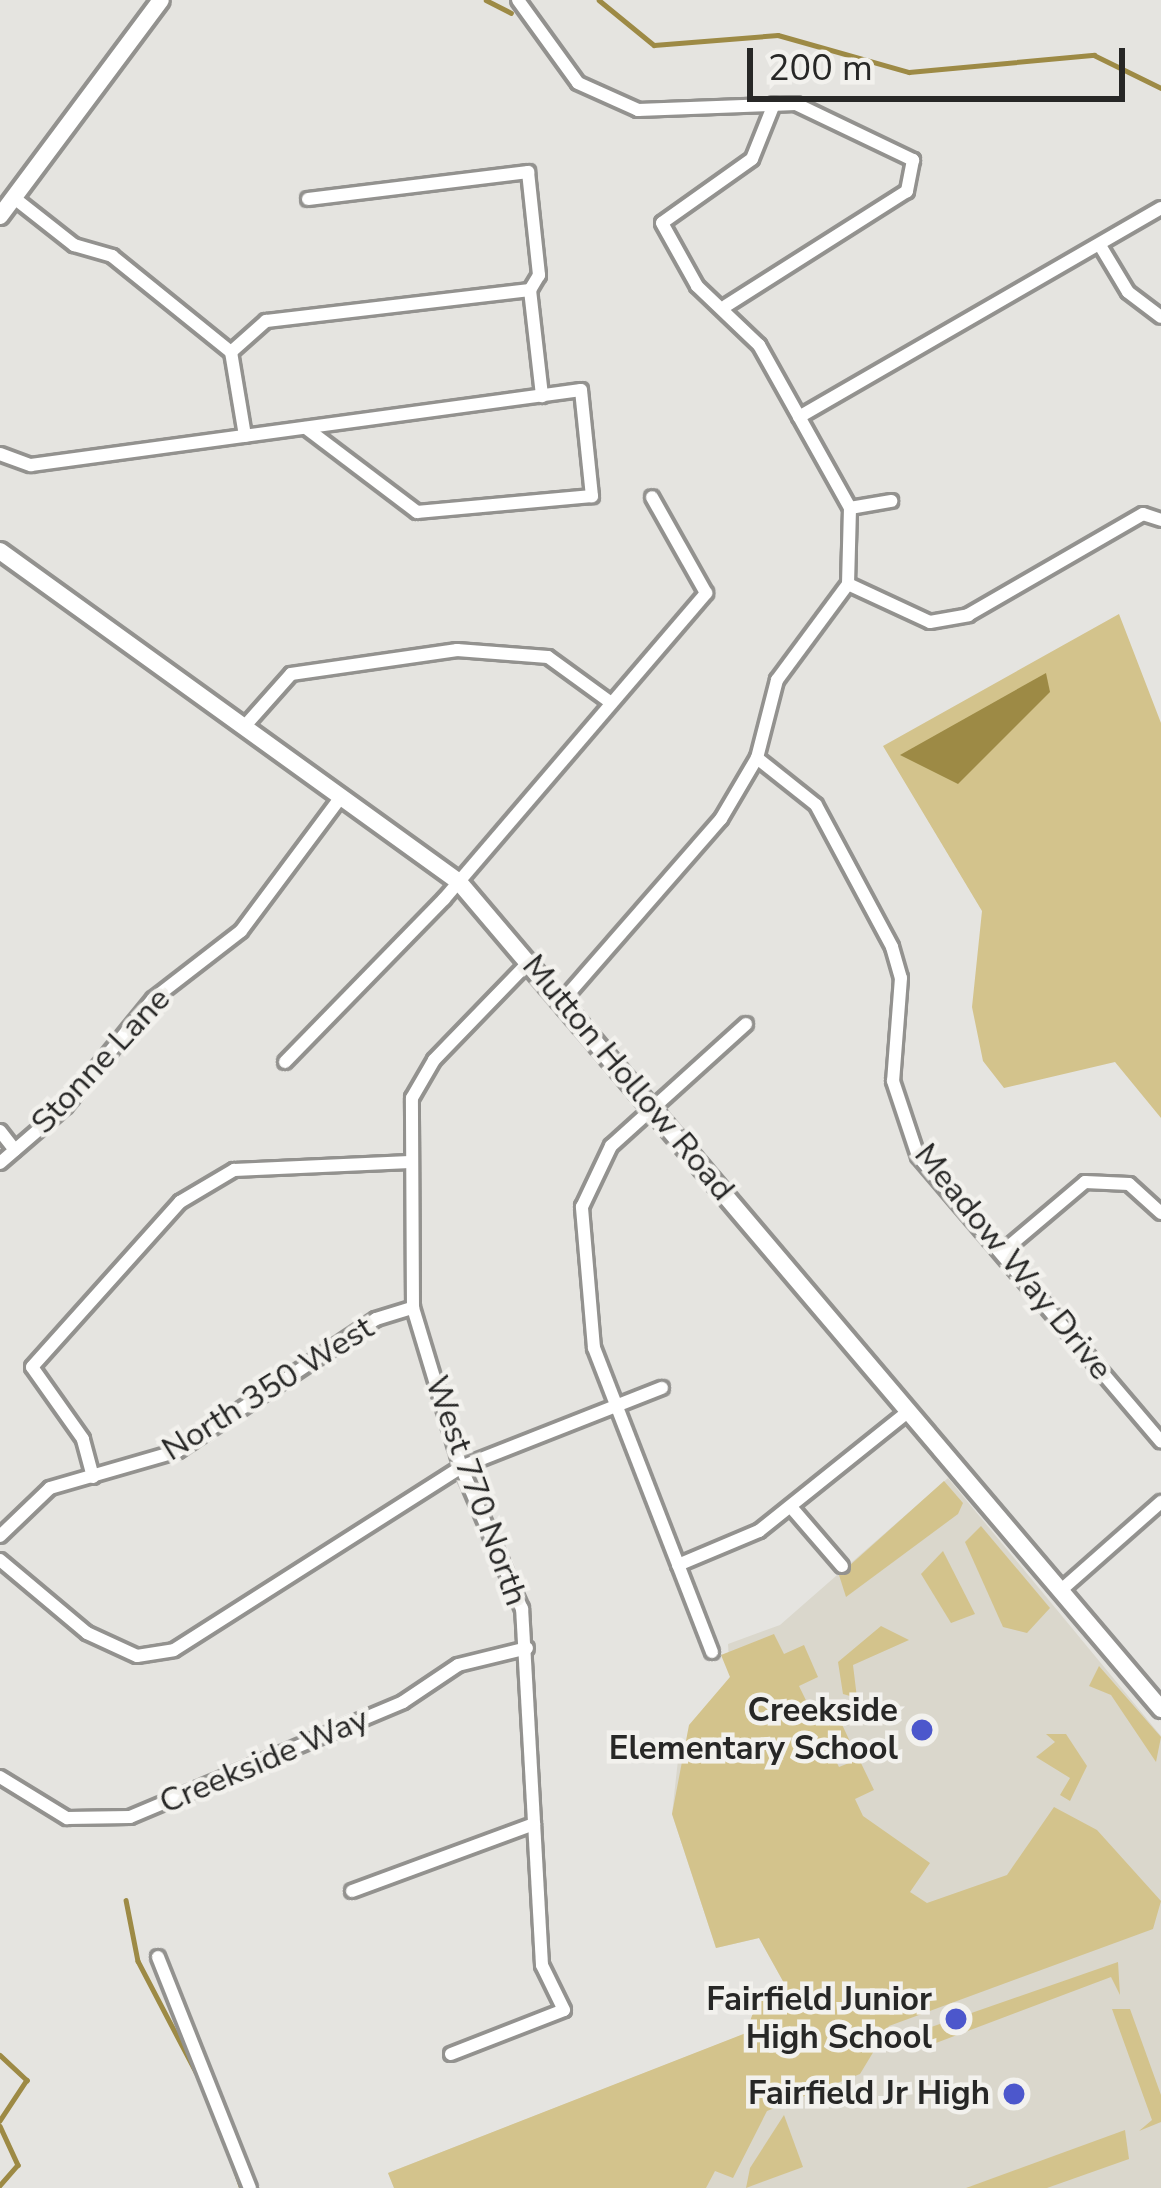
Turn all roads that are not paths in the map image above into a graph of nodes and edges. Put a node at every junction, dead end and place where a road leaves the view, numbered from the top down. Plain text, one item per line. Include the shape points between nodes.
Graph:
1 (161, 0) edge
2 (518, 0) edge
3 (774, 104) junction
4 (335, 177) dead end
5 (336, 195) junction
6 (14, 197) junction
7 (308, 199) dead end
8 (1161, 208) edge
9 (0, 216) edge
10 (1100, 247) junction
11 (530, 290) junction
12 (726, 306) junction
13 (1161, 317) edge
14 (231, 352) junction
15 (542, 396) junction
16 (800, 417) junction
17 (306, 428) junction
18 (245, 436) junction
19 (0, 454) edge
20 (652, 497) dead end
21 (890, 501) dead end
22 (850, 508) junction
23 (1158, 516) edge
24 (0, 550) edge
25 (848, 584) junction
26 (610, 702) junction
27 (244, 727) junction
28 (757, 758) junction
29 (341, 797) junction
30 (459, 882) junction
31 (530, 961) junction
32 (562, 1000) junction
33 (746, 1024) dead end
34 (285, 1062) dead end
35 (655, 1109) junction
36 (0, 1131) edge
37 (15, 1150) junction
38 (410, 1162) junction
39 (0, 1163) edge
40 (1161, 1213) edge
41 (1001, 1253) junction
42 (413, 1308) junction
43 (662, 1388) dead end
44 (616, 1406) junction
45 (909, 1411) junction
46 (1161, 1442) edge
47 (460, 1467) junction
48 (93, 1477) junction
49 (1161, 1502) edge
50 (791, 1507) junction
51 (0, 1536) edge
52 (0, 1560) edge
53 (678, 1565) junction
54 (842, 1566) dead end
55 (1060, 1591) junction
56 (526, 1648) junction
57 (712, 1652) dead end
58 (1161, 1709) edge
59 (0, 1777) edge
60 (534, 1824) junction
61 (352, 1891) dead end
62 (158, 1957) dead end
63 (451, 2054) dead end
64 (250, 2188) edge

1 - 6 street
2 - 3 street via 578,83 638,110
3 - 12 street via 752,159 662,223 697,286
3 - 12 street via 796,104 914,160 908,191
4 - 5 street
5 - 7 street
5 - 11 street via 528,172 538,275
6 - 9 street
6 - 14 street via 74,245 112,256
8 - 10 street
10 - 13 street via 1129,292
10 - 16 street
11 - 14 street via 266,321
11 - 15 street
12 - 16 street
14 - 18 street
15 - 17 street
15 - 17 street via 581,390 592,496 417,512
16 - 22 street
17 - 18 street
18 - 19 street via 31,465
20 - 26 street via 706,593
21 - 22 street
22 - 25 street
23 - 25 street via 968,616 930,622
24 - 27 street, Mutton Hollow Road
25 - 28 street via 777,680
26 - 27 street via 548,657 457,650 291,674
26 - 30 street
27 - 29 street, Mutton Hollow Road
28 - 32 street via 721,819
28 - 41 street, Meadow Way Drive via 816,805 892,946 898,1107 918,1156
29 - 30 street, Mutton Hollow Road
29 - 37 street, Stonne Lane via 241,931 153,999
30 - 31 street, Mutton Hollow Road
30 - 34 street
31 - 32 street, Mutton Hollow Road
31 - 38 street, West 770 North via 422,1076
32 - 35 street, Mutton Hollow Road
33 - 35 street
35 - 44 street via 592,1173 582,1275
35 - 45 street, Mutton Hollow Road
36 - 37 street
37 - 39 street, Stonne Lane
38 - 42 street, West 770 North
38 - 48 street via 277,1163 204,1182 32,1367 83,1439
40 - 41 street via 1129,1184 1085,1182
41 - 46 street, Meadow Way Drive
42 - 47 street, West 770 North
42 - 48 street, North 350 West via 376,1319 178,1451
43 - 44 street
44 - 47 street
44 - 53 street
45 - 50 street
45 - 55 street, Mutton Hollow Road
47 - 52 street via 227,1624 137,1656 87,1633
47 - 56 street, West 770 North via 514,1585
48 - 51 street, North 350 West via 38,1496
49 - 55 street
50 - 53 street
50 - 54 street
53 - 57 street
55 - 58 street, Mutton Hollow Road
56 - 59 street, Creekside Way via 458,1665 403,1702 130,1817 67,1818
56 - 60 street, West 770 North
60 - 61 street
60 - 63 street, West 770 North via 542,1965 564,2010
62 - 64 street

